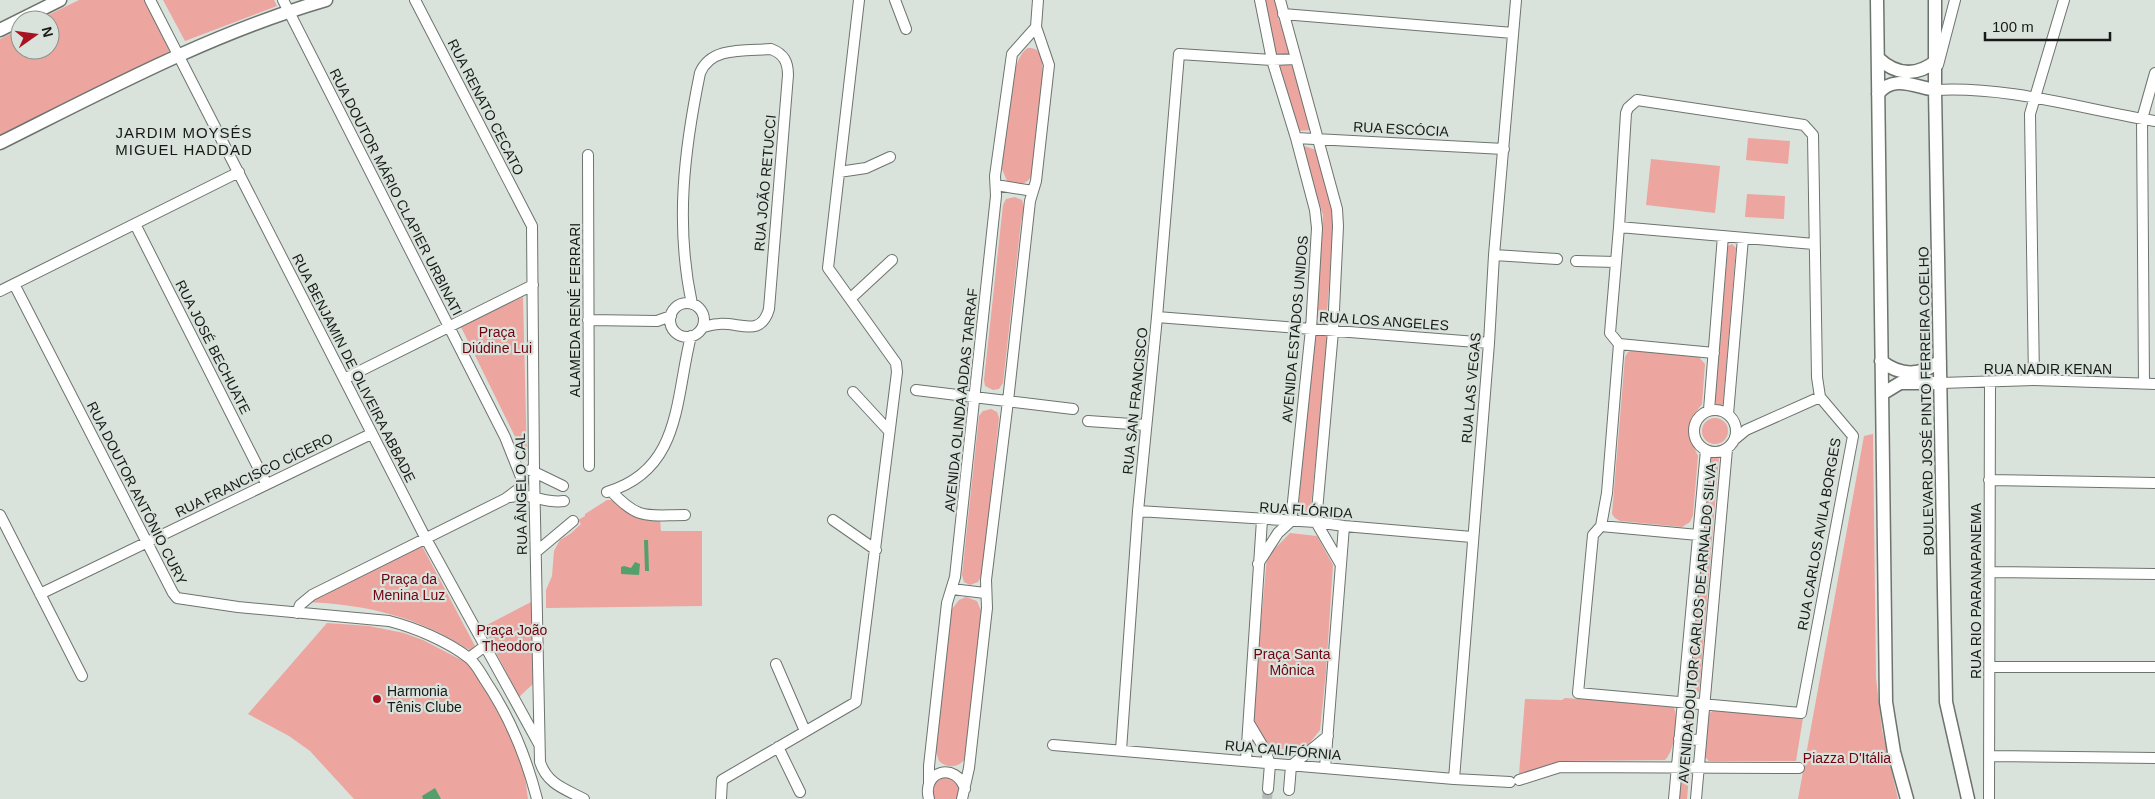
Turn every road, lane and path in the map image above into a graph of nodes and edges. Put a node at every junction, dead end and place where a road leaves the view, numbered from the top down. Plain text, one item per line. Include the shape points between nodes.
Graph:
1 (60, 0) edge
2 (150, 0) edge
3 (326, 0) edge
4 (415, 0) edge
5 (859, 0) edge
6 (895, 0) edge
7 (1038, 0) edge
8 (1260, 0) edge
9 (1280, 0) edge
10 (1516, 0) edge
11 (1877, 0) edge
12 (1935, 0) edge
13 (1955, 0) edge
14 (2064, 0) edge
15 (286, 6) edge
16 (1283, 14) junction
17 (1036, 27) junction
18 (906, 28) dead end
19 (0, 30) edge
20 (1513, 33) junction
21 (178, 55) junction
22 (1878, 58) junction
23 (1296, 59) junction
24 (1272, 60) junction
25 (1936, 61) junction
26 (2155, 73) edge
27 (1935, 76) junction
28 (1935, 90) junction
29 (1878, 94) junction
30 (2035, 97) junction
31 (2142, 119) junction
32 (2155, 121) edge
33 (1296, 138) junction
34 (1318, 138) junction
35 (0, 144) edge
36 (1504, 149) junction
37 (588, 155) dead end
38 (890, 157) dead end
39 (239, 172) junction
40 (839, 172) junction
41 (996, 185) junction
42 (1033, 191) junction
43 (135, 224) junction
44 (532, 226) joint
45 (1619, 227) junction
46 (1723, 236) junction
47 (1743, 238) junction
48 (1814, 244) junction
49 (1494, 255) junction
50 (1557, 259) dead end
51 (892, 260) dead end
52 (1576, 261) dead end
53 (1616, 262) junction
54 (14, 284) junction
55 (533, 285) junction
56 (0, 291) edge
57 (851, 298) junction
58 (688, 303) junction
59 (704, 315) junction
60 (1157, 317) junction
61 (588, 320) junction
62 (671, 321) junction
63 (720, 324) junction
64 (448, 326) junction
65 (703, 327) junction
66 (1311, 329) junction
67 (1333, 331) junction
68 (687, 336) junction
69 (1489, 343) junction
70 (1619, 344) junction
71 (1714, 353) junction
72 (1882, 361) junction
73 (1940, 361) junction
74 (344, 379) junction
75 (2034, 380) junction
76 (1990, 382) junction
77 (1941, 383) junction
78 (2150, 384) edge
79 (916, 390) dead end
80 (853, 392) dead end
81 (1882, 394) junction
82 (975, 397) junction
83 (1820, 397) junction
84 (1008, 401) junction
85 (1073, 409) dead end
86 (1709, 410) junction
87 (1728, 414) junction
88 (1088, 421) dead end
89 (1146, 425) junction
90 (1736, 426) junction
91 (1746, 430) junction
92 (889, 431) junction
93 (371, 434) junction
94 (1735, 439) junction
95 (1726, 449) junction
96 (1706, 450) junction
97 (514, 456) junction
98 (589, 466) dead end
99 (534, 470) junction
100 (1989, 480) junction
101 (266, 483) junction
102 (2155, 483) edge
103 (563, 486) dead end
104 (535, 497) junction
105 (505, 499) junction
106 (564, 500) dead end
107 (1138, 511) junction
108 (0, 515) edge
109 (685, 515) dead end
110 (833, 520) dead end
111 (1262, 520) junction
112 (573, 521) dead end
113 (1292, 521) junction
114 (1316, 522) junction
115 (1344, 526) junction
116 (1601, 526) junction
117 (1698, 535) junction
118 (425, 537) junction
119 (1472, 537) junction
120 (146, 542) junction
121 (876, 550) junction
122 (536, 552) junction
123 (1258, 564) junction
124 (1341, 565) junction
125 (1990, 572) junction
126 (2155, 574) edge
127 (952, 589) junction
128 (985, 593) junction
129 (40, 594) junction
130 (297, 613) junction
131 (485, 646) junction
132 (469, 658) junction
133 (776, 664) dead end
134 (1990, 667) junction
135 (2155, 667) edge
136 (82, 676) dead end
137 (1682, 702) junction
138 (1704, 704) junction
139 (1249, 722) junction
140 (805, 732) junction
141 (1328, 736) junction
142 (1679, 739) junction
143 (1701, 740) junction
144 (540, 745) junction
145 (1053, 745) dead end
146 (778, 747) junction
147 (1121, 750) junction
148 (1990, 756) junction
149 (2155, 758) edge
150 (1246, 760) junction
151 (540, 762) junction
152 (1270, 764) junction
153 (527, 766) junction
154 (1291, 766) junction
155 (1676, 767) junction
156 (1698, 767) junction
157 (1325, 768) junction
158 (1799, 768) dead end
159 (548, 778) junction
160 (1454, 779) junction
161 (533, 784) junction
162 (928, 784) junction
163 (1268, 789) tunnel mouth
164 (1290, 790) dead end
165 (800, 792) dead end
166 (963, 794) edge
167 (537, 799) edge
168 (584, 799) edge
169 (721, 799) edge
170 (929, 799) edge
171 (1674, 799) edge
172 (1696, 799) edge
173 (1907, 799) edge
174 (1968, 799) edge
175 (1989, 799) edge

1 - 19 main road
2 - 21 street, RUA BENJAMIN DE OLIVEIRA ABBADE
3 - 15 main road
4 - 44 street, RUA RENATO CECATO
5 - 40 street
6 - 18 street
7 - 17 street
8 - 24 street, AVENIDA ESTADOS UNIDOS
9 - 16 street
10 - 20 street, RUA LAS VEGAS
11 - 22 main road
12 - 25 main road, BOULEVARD JOSÉ PINTO FERREIRA COELHO
13 - 27 street
14 - 30 street
15 - 21 main road
15 - 64 street, RUA DOUTOR MÁRIO CLAPIER URBINATI
16 - 20 street
16 - 23 street
17 - 41 street, AVENIDA OLINDA ADDAS TARRAF via 1012,54
17 - 42 street via 1049,65
20 - 36 street, RUA LAS VEGAS
21 - 35 main road
21 - 39 street, RUA BENJAMIN DE OLIVEIRA ABBADE
22 - 25 main road via 1895,71 1906,73 1922,70
22 - 29 main road
23 - 24 street
23 - 34 street
24 - 33 street, AVENIDA ESTADOS UNIDOS
24 - 60 street, RUA SAN FRANCISCO via 1179,54
25 - 27 main road, BOULEVARD JOSÉ PINTO FERREIRA COELHO
26 - 31 street
27 - 28 main road, BOULEVARD JOSÉ PINTO FERREIRA COELHO
28 - 29 main road via 1903,82 1883,87
28 - 30 street
28 - 73 main road, BOULEVARD JOSÉ PINTO FERREIRA COELHO
29 - 72 main road
30 - 31 street
30 - 75 street via 2030,114
31 - 32 street
31 - 78 street
33 - 34 street, RUA ESCÓCIA
33 - 66 street, AVENIDA ESTADOS UNIDOS via 1317,228
34 - 36 street, RUA ESCÓCIA
34 - 67 street via 1337,209
36 - 49 street, RUA LAS VEGAS
37 - 61 street, ALAMEDA RENÉ FERRARI
38 - 40 street via 866,168
39 - 43 street
39 - 74 street, RUA BENJAMIN DE OLIVEIRA ABBADE
40 - 57 street via 828,268
41 - 42 street
41 - 82 street, AVENIDA OLINDA ADDAS TARRAF
42 - 84 street
43 - 54 street
43 - 101 street, RUA JOSÉ BECHUATE
44 - 55 street, RUA ÂNGELO CAL
45 - 46 street
45 - 48 street via 1626,113 1632,103 1643,100 1804,125 1814,142
45 - 53 street
46 - 47 street
46 - 71 street
47 - 48 street
47 - 87 street
48 - 83 street
49 - 50 street
49 - 69 street, RUA LAS VEGAS
51 - 57 street
52 - 53 street
53 - 70 street via 1610,333
54 - 56 street
54 - 120 street, RUA DOUTOR ANTÔNIO CURY
55 - 64 street
55 - 99 street, RUA ÂNGELO CAL
57 - 92 street via 896,363 897,379
58 - 59 street via 699,308
58 - 62 street via 676,308
58 - 63 street, RUA JOÃO RETUCCI via 683,188 688,129 700,73 703,65 716,55 771,49 785,58 788,75 769,309 760,324 749,327
59 - 63 street
59 - 65 street
60 - 66 street, RUA LOS ANGELES
60 - 89 street, RUA SAN FRANCISCO
61 - 62 street
61 - 98 street, ALAMEDA RENÉ FERRARI
62 - 68 street via 676,332
63 - 65 street
64 - 74 street
64 - 97 street, RUA DOUTOR MÁRIO CLAPIER URBINATI
65 - 68 street via 698,333
66 - 67 street, RUA LOS ANGELES
66 - 113 street, AVENIDA ESTADOS UNIDOS
67 - 69 street, RUA LOS ANGELES
67 - 114 street
68 - 109 street via 679,403 658,458 629,484 609,492 642,515
69 - 119 street, RUA LAS VEGAS
70 - 71 street
70 - 116 street via 1607,494
71 - 86 street
72 - 73 main road via 1895,370 1911,373 1927,370
72 - 81 main road
73 - 77 main road, BOULEVARD JOSÉ PINTO FERREIRA COELHO
74 - 93 street, RUA BENJAMIN DE OLIVEIRA ABBADE
75 - 76 street, RUA NADIR KENAN
75 - 78 street, RUA NADIR KENAN
76 - 77 street, RUA NADIR KENAN
76 - 100 street, RUA RIO PARANAPANEMA
77 - 81 main road via 1900,382
77 - 174 main road, BOULEVARD JOSÉ PINTO FERREIRA COELHO via 1946,702
79 - 82 street
80 - 92 street
81 - 173 main road via 1886,702 1894,752
82 - 84 street
82 - 127 street, AVENIDA OLINDA ADDAS TARRAF
83 - 91 street
83 - 138 street, RUA CARLOS AVILA BORGES via 1853,436 1801,713
84 - 85 street
84 - 128 street
86 - 87 street
86 - 96 street via 1698,418 1694,429 1696,441
87 - 90 street
88 - 89 street
89 - 107 street, RUA SAN FRANCISCO
90 - 91 street
90 - 94 street
91 - 94 street
92 - 121 street
93 - 101 street, RUA FRANCISCO CÍCERO
93 - 118 street, RUA BENJAMIN DE OLIVEIRA ABBADE
94 - 95 street
95 - 96 street via 1720,452
95 - 138 street, AVENIDA DOUTOR CARLOS DE ARNALDO SILVA
96 - 117 street, AVENIDA DOUTOR CARLOS DE ARNALDO SILVA
97 - 99 street via 522,466
97 - 105 street, RUA DOUTOR MÁRIO CLAPIER URBINATI via 522,485
99 - 103 street
99 - 104 street, RUA ÂNGELO CAL
100 - 102 street
100 - 125 street, RUA RIO PARANAPANEMA
101 - 120 street, RUA FRANCISCO CÍCERO
104 - 105 street via 524,495
104 - 106 street
104 - 122 street, RUA ÂNGELO CAL
105 - 118 street
107 - 111 street, RUA FLÓRIDA
107 - 147 street, RUA SAN FRANCISCO
108 - 129 street
110 - 121 street
111 - 113 street, RUA FLÓRIDA
111 - 123 street
112 - 122 street
113 - 114 street, RUA FLÓRIDA
113 - 123 street via 1278,533
114 - 115 street, RUA FLÓRIDA
114 - 124 street
115 - 119 street, RUA FLÓRIDA
115 - 124 street
116 - 117 street
116 - 137 street via 1593,535 1578,693
117 - 137 street, AVENIDA DOUTOR CARLOS DE ARNALDO SILVA
118 - 130 street via 312,595 300,605
118 - 131 street, RUA BENJAMIN DE OLIVEIRA ABBADE
119 - 160 street, RUA LAS VEGAS
120 - 129 street, RUA FRANCISCO CÍCERO
120 - 130 street, RUA DOUTOR ANTÔNIO CURY via 172,593 181,600
121 - 140 street via 856,702
122 - 144 street, RUA ÂNGELO CAL
123 - 139 street
124 - 141 street
125 - 126 street
125 - 134 street, RUA RIO PARANAPANEMA
127 - 128 street
127 - 162 street, AVENIDA OLINDA ADDAS TARRAF via 947,603
128 - 166 street via 987,608 969,768
129 - 136 street
130 - 132 street, RUA DOUTOR ANTÔNIO CURY via 371,618 405,625
131 - 132 street
131 - 144 street, RUA BENJAMIN DE OLIVEIRA ABBADE
132 - 153 street, RUA DOUTOR ANTÔNIO CURY via 504,711
133 - 140 street
134 - 135 street
134 - 148 street, RUA RIO PARANAPANEMA
137 - 138 street
137 - 142 street, AVENIDA DOUTOR CARLOS DE ARNALDO SILVA
138 - 143 street, AVENIDA DOUTOR CARLOS DE ARNALDO SILVA
139 - 150 street
139 - 152 street
140 - 146 street
141 - 154 street
141 - 157 street
142 - 143 street
142 - 155 street, AVENIDA DOUTOR CARLOS DE ARNALDO SILVA
143 - 156 street, AVENIDA DOUTOR CARLOS DE ARNALDO SILVA
144 - 151 street, RUA ÂNGELO CAL
145 - 147 street, RUA CALIFÓRNIA
146 - 165 street
146 - 169 street via 722,780
147 - 150 street, RUA CALIFÓRNIA
148 - 149 street
148 - 175 street, RUA RIO PARANAPANEMA
150 - 152 street, RUA CALIFÓRNIA
151 - 153 street via 536,766
151 - 159 street
152 - 154 street, RUA CALIFÓRNIA
152 - 163 street
153 - 161 street, RUA DOUTOR ANTÔNIO CURY
154 - 157 street, RUA CALIFÓRNIA
154 - 164 street
155 - 156 street, RUA CALIFÓRNIA
155 - 160 street, RUA CALIFÓRNIA via 1560,767 1515,781
155 - 171 street, AVENIDA DOUTOR CARLOS DE ARNALDO SILVA
156 - 158 street, RUA CALIFÓRNIA
156 - 172 street, AVENIDA DOUTOR CARLOS DE ARNALDO SILVA
157 - 160 street, RUA CALIFÓRNIA
159 - 161 street via 540,777
159 - 168 street
161 - 167 street, RUA DOUTOR ANTÔNIO CURY
162 - 166 street via 940,773 949,772 962,781
162 - 170 street, AVENIDA OLINDA ADDAS TARRAF

